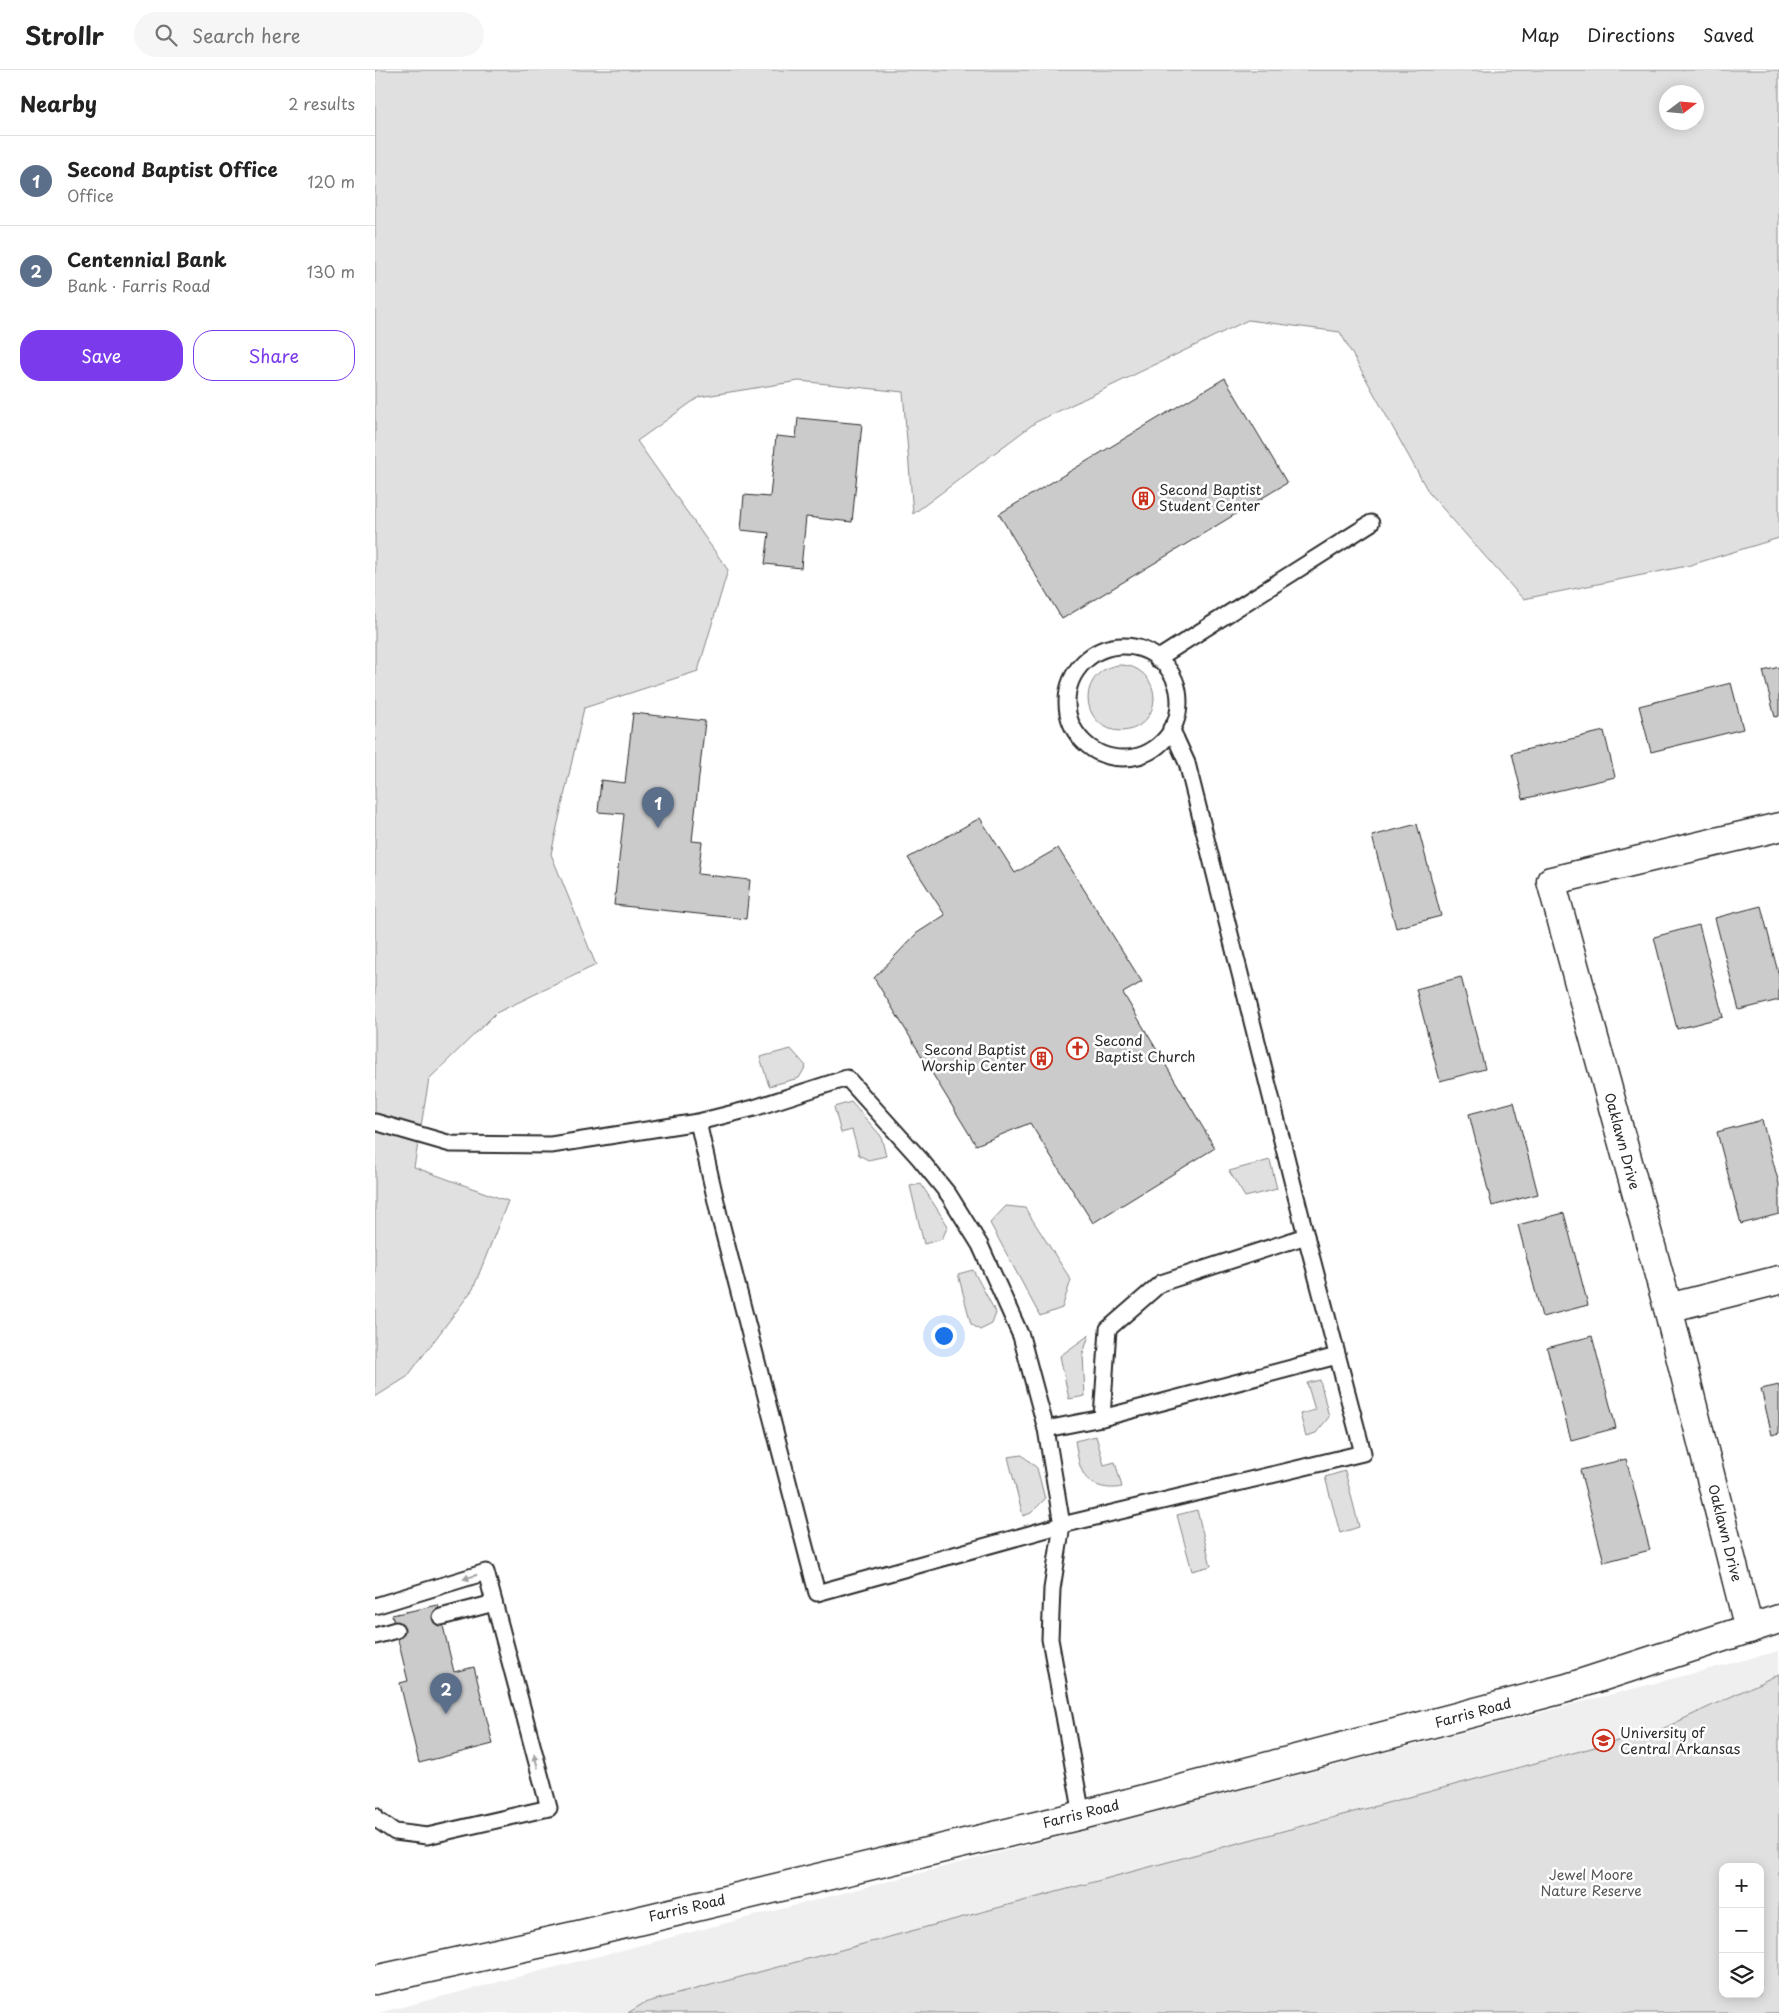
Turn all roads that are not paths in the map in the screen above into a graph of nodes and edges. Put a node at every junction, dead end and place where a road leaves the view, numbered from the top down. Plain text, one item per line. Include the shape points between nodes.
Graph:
1 (1371, 523) dead end
2 (1157, 659) junction
3 (1171, 728) junction
4 (1779, 827) edge
5 (375, 1122) edge
6 (698, 1122) junction
7 (1306, 1236) junction
8 (1779, 1280) edge
9 (1668, 1308) junction
10 (1337, 1356) junction
11 (1102, 1418) junction
12 (1046, 1429) junction
13 (1062, 1525) junction
14 (494, 1603) junction
15 (375, 1606) edge
16 (441, 1617) dead end
17 (1779, 1618) edge
18 (1749, 1628) junction
19 (395, 1630) dead end
20 (375, 1636) edge
21 (1082, 1815) junction
22 (375, 1816) edge
23 (375, 1980) edge

1 - 2 lane
2 - 3 lane via 1174,680 1178,699 1176,718
2 - 3 lane via 1133,647 1115,646 1099,651 1073,676 1067,710 1073,727 1084,742 1099,753 1118,758 1137,756 1154,749
3 - 7 lane via 1187,763
4 - 9 street, Oaklawn Drive via 1551,881
5 - 6 lane via 451,1144 551,1145
6 - 12 lane via 847,1078 949,1195 981,1245 1021,1336
6 - 13 lane via 817,1593
7 - 10 lane
7 - 11 lane via 1161,1283 1108,1329
8 - 9 street
9 - 18 street, Oaklawn Drive
10 - 11 lane
10 - 13 lane via 1363,1453
11 - 12 lane
12 - 13 lane
13 - 21 lane via 1052,1589 1050,1639
14 -> 15 lane via 486,1572
14 - 16 lane
22 -> 14 lane via 395,1832 427,1836 549,1808
17 - 18 street, Farris Road
18 - 21 street, Farris Road via 1567,1688
19 - 20 lane
21 - 23 street, Farris Road

